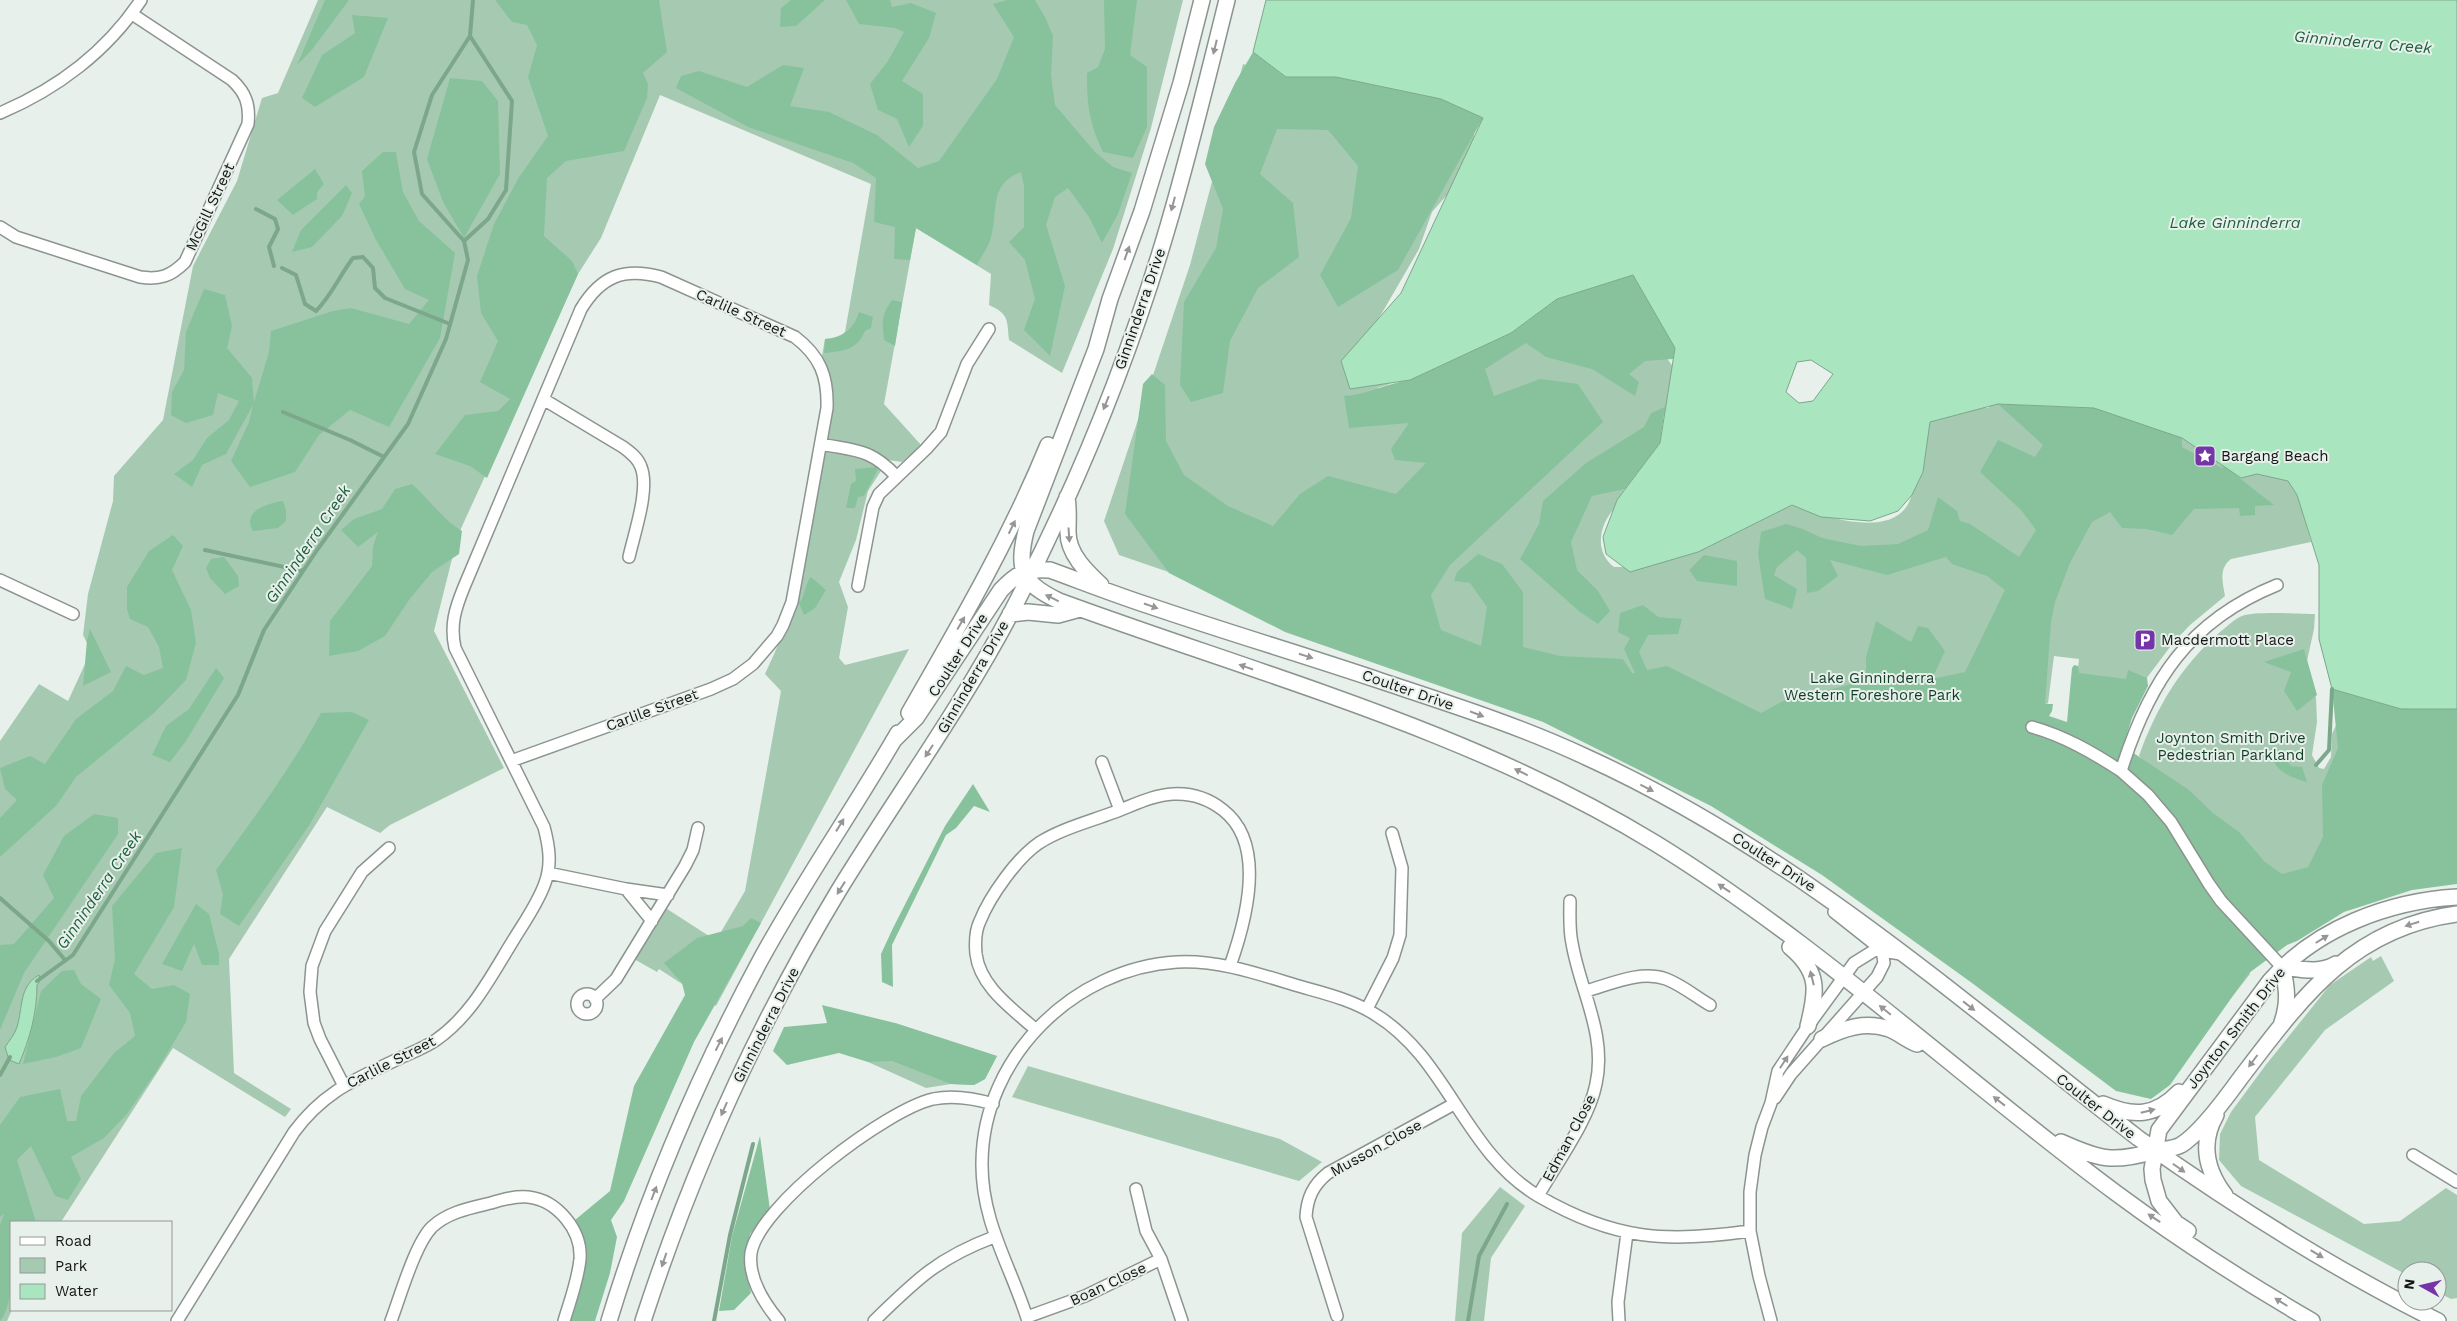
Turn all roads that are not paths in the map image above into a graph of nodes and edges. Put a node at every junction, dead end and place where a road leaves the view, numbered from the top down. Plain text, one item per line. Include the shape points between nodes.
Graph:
1 (142, 0) edge
2 (1202, 0) edge
3 (1227, 0) edge
4 (132, 14) junction
5 (0, 113) edge
6 (0, 227) edge
7 (1110, 299) junction
8 (989, 330) dead end
9 (543, 399) junction
10 (821, 444) junction
11 (896, 476) junction
12 (1067, 497) junction
13 (629, 557) dead end
14 (1027, 570) junction
15 (0, 580) edge
16 (2277, 585) dead end
17 (858, 586) dead end
18 (1105, 590) junction
19 (1080, 609) junction
20 (73, 614) dead end
21 (1010, 614) junction
22 (2032, 726) dead end
23 (893, 741) junction
24 (511, 761) junction
25 (1102, 762) dead end
26 (2121, 771) junction
27 (1120, 810) junction
28 (698, 828) dead end
29 (1392, 833) dead end
30 (388, 848) dead end
31 (548, 873) junction
32 (626, 889) junction
33 (1817, 889) junction
34 (668, 894) junction
35 (2457, 896) edge
36 (1570, 901) dead end
37 (2457, 914) edge
38 (1764, 915) junction
39 (652, 921) junction
40 (1882, 950) junction
41 (1905, 955) junction
42 (2344, 960) junction
43 (1230, 966) junction
44 (2282, 967) junction
45 (1844, 977) junction
46 (2270, 980) junction
47 (1586, 991) junction
48 (1863, 993) junction
49 (596, 999) dead end
50 (1710, 1006) dead end
51 (1367, 1009) junction
52 (1808, 1026) junction
53 (2280, 1026) junction
54 (1036, 1030) junction
55 (1822, 1039) junction
56 (1937, 1052) junction
57 (344, 1086) junction
58 (2071, 1086) junction
59 (2227, 1096) junction
60 (1771, 1103) junction
61 (993, 1104) junction
62 (1454, 1104) junction
63 (2037, 1131) junction
64 (2155, 1151) junction
65 (2412, 1155) dead end
66 (2457, 1182) edge
67 (1136, 1189) dead end
68 (1538, 1196) junction
69 (2232, 1203) junction
70 (1750, 1231) junction
71 (1627, 1233) junction
72 (994, 1237) junction
73 (1161, 1259) junction
74 (2252, 1285) junction
75 (1337, 1316) dead end
76 (1028, 1319) edge
77 (177, 1321) edge
78 (391, 1321) edge
79 (564, 1321) edge
80 (609, 1321) edge
81 (643, 1321) edge
82 (779, 1321) edge
83 (874, 1321) edge
84 (1182, 1321) edge
85 (1619, 1321) edge
86 (1771, 1321) edge
87 (2312, 1321) edge
88 (2438, 1321) edge

1 - 4 street
7 -> 2 main road, Ginninderra Drive via 1142,211 1181,83
3 -> 12 main road, Ginninderra Drive via 1162,244 1124,358
4 - 5 street via 106,43 62,80
4 - 6 street, McGill Street via 232,80 241,89 248,105 248,124 185,262 171,274 159,278 140,277 16,237
7 - 14 main road, Ginninderra Drive via 1096,349 1026,531
23 -> 7 main road, Ginninderra Drive via 994,562 1028,494
8 - 11 street via 967,364 940,432
9 - 10 street, Carlile Street via 590,294 602,282 618,275 644,272 787,333 809,348 824,372 828,389
9 - 13 street via 623,446 641,467 643,492
9 - 24 street, Carlile Street via 453,614 454,648
10 - 11 street via 868,453 883,462
10 - 24 street, Carlile Street via 792,602 777,636 762,655 733,679 711,689
11 - 17 street via 879,494 873,507
12 - 14 main road, Ginninderra Drive
12 -> 18 main road via 1071,548 1085,570
14 - 18 main road, Coulter Drive via 1050,570
19 -> 14 main road, Coulter Drive via 1039,592
14 - 21 main road, Ginninderra Drive
14 - 23 main road, Coulter Drive via 1011,579 1001,590 916,718
15 - 20 street
16 - 26 street via 2236,605 2206,626 2183,648 2165,672 2144,711
18 -> 33 main road, Coulter Drive via 1474,712 1585,756 1712,823
19 - 21 main road via 1058,615
38 -> 19 main road, Coulter Drive via 1659,846 1584,803 1482,754 1412,725
21 -> 81 main road, Ginninderra Drive via 969,689 839,891 760,1034 701,1164
22 - 26 street via 2090,750
80 -> 23 main road, Ginninderra Drive via 638,1233 707,1068 812,871
24 - 31 street, Carlile Street via 544,827 549,854
25 - 27 street
26 - 44 street via 2171,822 2213,890
27 - 43 street via 1171,794 1190,795 1216,804 1240,829 1247,858 1248,898
27 - 54 street via 1060,832 1032,848 1018,863 979,921 976,956 986,981
28 - 34 street via 689,858
29 - 51 street via 1402,868 1400,936 1393,958
30 - 57 street via 362,872 325,931 312,966 310,992 314,1023
31 - 32 street
31 - 57 street, Carlile Street via 536,902 462,1019 434,1042
32 - 34 street
32 - 39 street
33 - 40 street via 1824,904
33 - 41 main road, Coulter Drive
34 - 39 street
44 -> 35 main road, Joynton Smith Drive via 2327,935 2355,921 2410,902
36 - 47 street, Edman Close via 1572,943
37 -> 42 main road via 2402,927 2370,942
38 - 45 main road, Coulter Drive
52 -> 38 main road via 1815,997 1814,978 1807,963 1772,931
39 - 49 street via 616,979
40 - 41 street
40 - 45 street via 1866,954
40 - 48 street via 1884,963
41 -> 58 main road, Coulter Drive
42 - 44 main road via 2328,969 2313,971
42 - 53 main road via 2311,990
43 - 51 street
43 - 54 street via 1176,962 1133,969 1085,990
44 - 46 main road, Joynton Smith Drive
44 - 53 main road via 2287,1008
45 - 48 main road, Coulter Drive
45 - 52 street
58 -> 46 main road via 2120,1111 2135,1113 2158,1108 2178,1093 2250,999
46 - 64 main road, Joynton Smith Drive via 2159,1130
47 - 50 street via 1651,976 1666,979
47 - 68 street, Edman Close via 1598,1036 1600,1060 1597,1083 1583,1117
48 - 55 street
56 -> 48 main road, Coulter Drive
51 - 62 street via 1401,1033 1419,1051
60 -> 52 street via 1778,1071
53 -> 59 main road
54 - 61 street via 1015,1055
55 - 56 main road via 1851,1026 1872,1025
55 - 60 street
63 -> 56 main road, Coulter Drive
57 - 77 street, Carlile Street via 316,1105 294,1132
58 - 64 main road, Coulter Drive
59 - 64 main road via 2180,1146
59 - 69 main road via 2209,1130 2206,1152 2208,1166
60 - 70 street via 1755,1155 1750,1192
61 - 72 street via 984,1137 982,1161 984,1195
61 - 82 street via 974,1098 953,1097 915,1105 848,1146 781,1206 756,1237 751,1253 757,1288
62 - 68 street via 1499,1164
62 - 75 street, Musson Close via 1328,1173 1312,1189 1306,1217
63 - 64 main road via 2083,1152 2113,1159 2134,1158
74 -> 63 main road, Coulter Drive via 2117,1194
64 -> 69 main road, Coulter Drive
64 - 74 main road, Joynton Smith Drive via 2152,1169 2159,1201 2176,1223 2241,1267
65 - 66 street
67 - 73 street, Boan Close via 1146,1231
68 - 71 street via 1581,1218
69 -> 88 main road, Coulter Drive via 2386,1295
70 - 71 street via 1689,1238
70 - 86 street
71 - 85 street via 1618,1302
72 - 76 street
72 - 83 street via 953,1254 933,1267
73 - 76 street, Boan Close
73 - 84 street, Boan Close
87 -> 74 main road, Coulter Drive
78 - 79 street via 420,1247 433,1227 460,1211 512,1197 538,1199 553,1206 575,1232 580,1257

